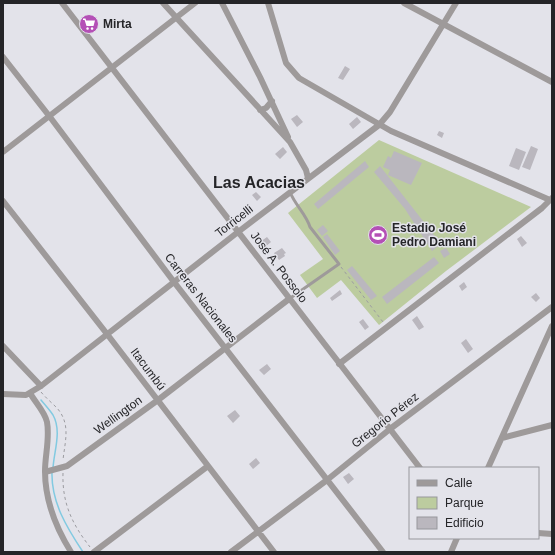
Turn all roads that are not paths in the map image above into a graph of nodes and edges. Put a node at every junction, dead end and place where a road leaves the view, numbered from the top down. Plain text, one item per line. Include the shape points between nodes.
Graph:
1 (62, 3) edge
2 (163, 3) edge
3 (195, 3) edge
4 (222, 3) edge
5 (268, 3) edge
6 (404, 3) edge
7 (456, 3) edge
8 (176, 18) junction
9 (443, 24) junction
10 (3, 57) edge
11 (112, 68) junction
12 (552, 82) edge
13 (272, 101) junction
14 (260, 110) junction
15 (50, 116) junction
16 (379, 125) junction
17 (290, 142) junction
18 (3, 152) edge
19 (308, 178) junction
20 (290, 192) junction
21 (551, 199) edge
22 (3, 201) edge
23 (238, 232) junction
24 (174, 282) junction
25 (289, 299) junction
26 (552, 307) edge
27 (552, 326) edge
28 (107, 334) junction
29 (3, 346) edge
30 (226, 348) junction
31 (339, 364) junction
32 (41, 386) junction
33 (30, 393) junction
34 (3, 394) edge
35 (158, 400) junction
36 (552, 426) edge
37 (390, 429) junction
38 (502, 438) junction
39 (208, 466) junction
40 (419, 467) edge
41 (488, 467) edge
42 (47, 471) junction
43 (327, 480) junction
44 (258, 532) junction
45 (539, 533) edge
46 (552, 534) edge
47 (457, 539) edge
48 (71, 552) edge
49 (94, 552) edge
50 (231, 552) edge
51 (274, 552) edge
52 (383, 552) edge
53 (451, 552) edge

1 - 11 street, José A. Possolo
2 - 8 street
3 - 8 street
4 - 13 street
5 - 16 street via 284,56 299,78
6 - 9 street
7 - 9 street, Torricelli
8 - 11 street
8 - 14 street
9 - 12 street
9 - 16 street, Torricelli via 390,112
10 - 15 street, Carreras Nacionales
11 - 15 street
11 - 23 street, José A. Possolo
13 - 14 street
13 - 17 street
14 - 17 street
15 - 18 street
15 - 24 street, Carreras Nacionales
16 - 19 street, Torricelli
16 - 21 street
17 - 19 street
19 - 20 street, Torricelli
20 - 23 street, Torricelli
20 - 25 lane, Wellington via 310,227 339,264
21 - 31 street
22 - 28 street, Itacumbú
23 - 24 street, Torricelli
23 - 25 street, José A. Possolo
24 - 28 street, Torricelli
24 - 30 street, Carreras Nacionales
25 - 30 street, Wellington
25 - 31 street, José A. Possolo
26 - 37 street, Gregorio Pérez
27 - 38 street
28 - 32 street, Torricelli
28 - 35 street, Itacumbú
29 - 32 street
30 - 35 street, Wellington
30 - 43 street, Carreras Nacionales
31 - 37 street, José A. Possolo
32 - 33 street, Torricelli
33 - 34 street, Torricelli via 20,396
33 - 42 street via 47,421
35 - 39 street, Itacumbú
35 - 42 street, Wellington via 67,466
36 - 38 street
37 - 40 street, José A. Possolo
37 - 43 street, Gregorio Pérez
38 - 41 street
39 - 44 street, Itacumbú
39 - 49 street
42 - 48 street via 46,489 50,508
43 - 44 street, Gregorio Pérez
43 - 52 street, Carreras Nacionales
44 - 50 street, Gregorio Pérez
44 - 51 street, Itacumbú
45 - 46 street
47 - 53 street

